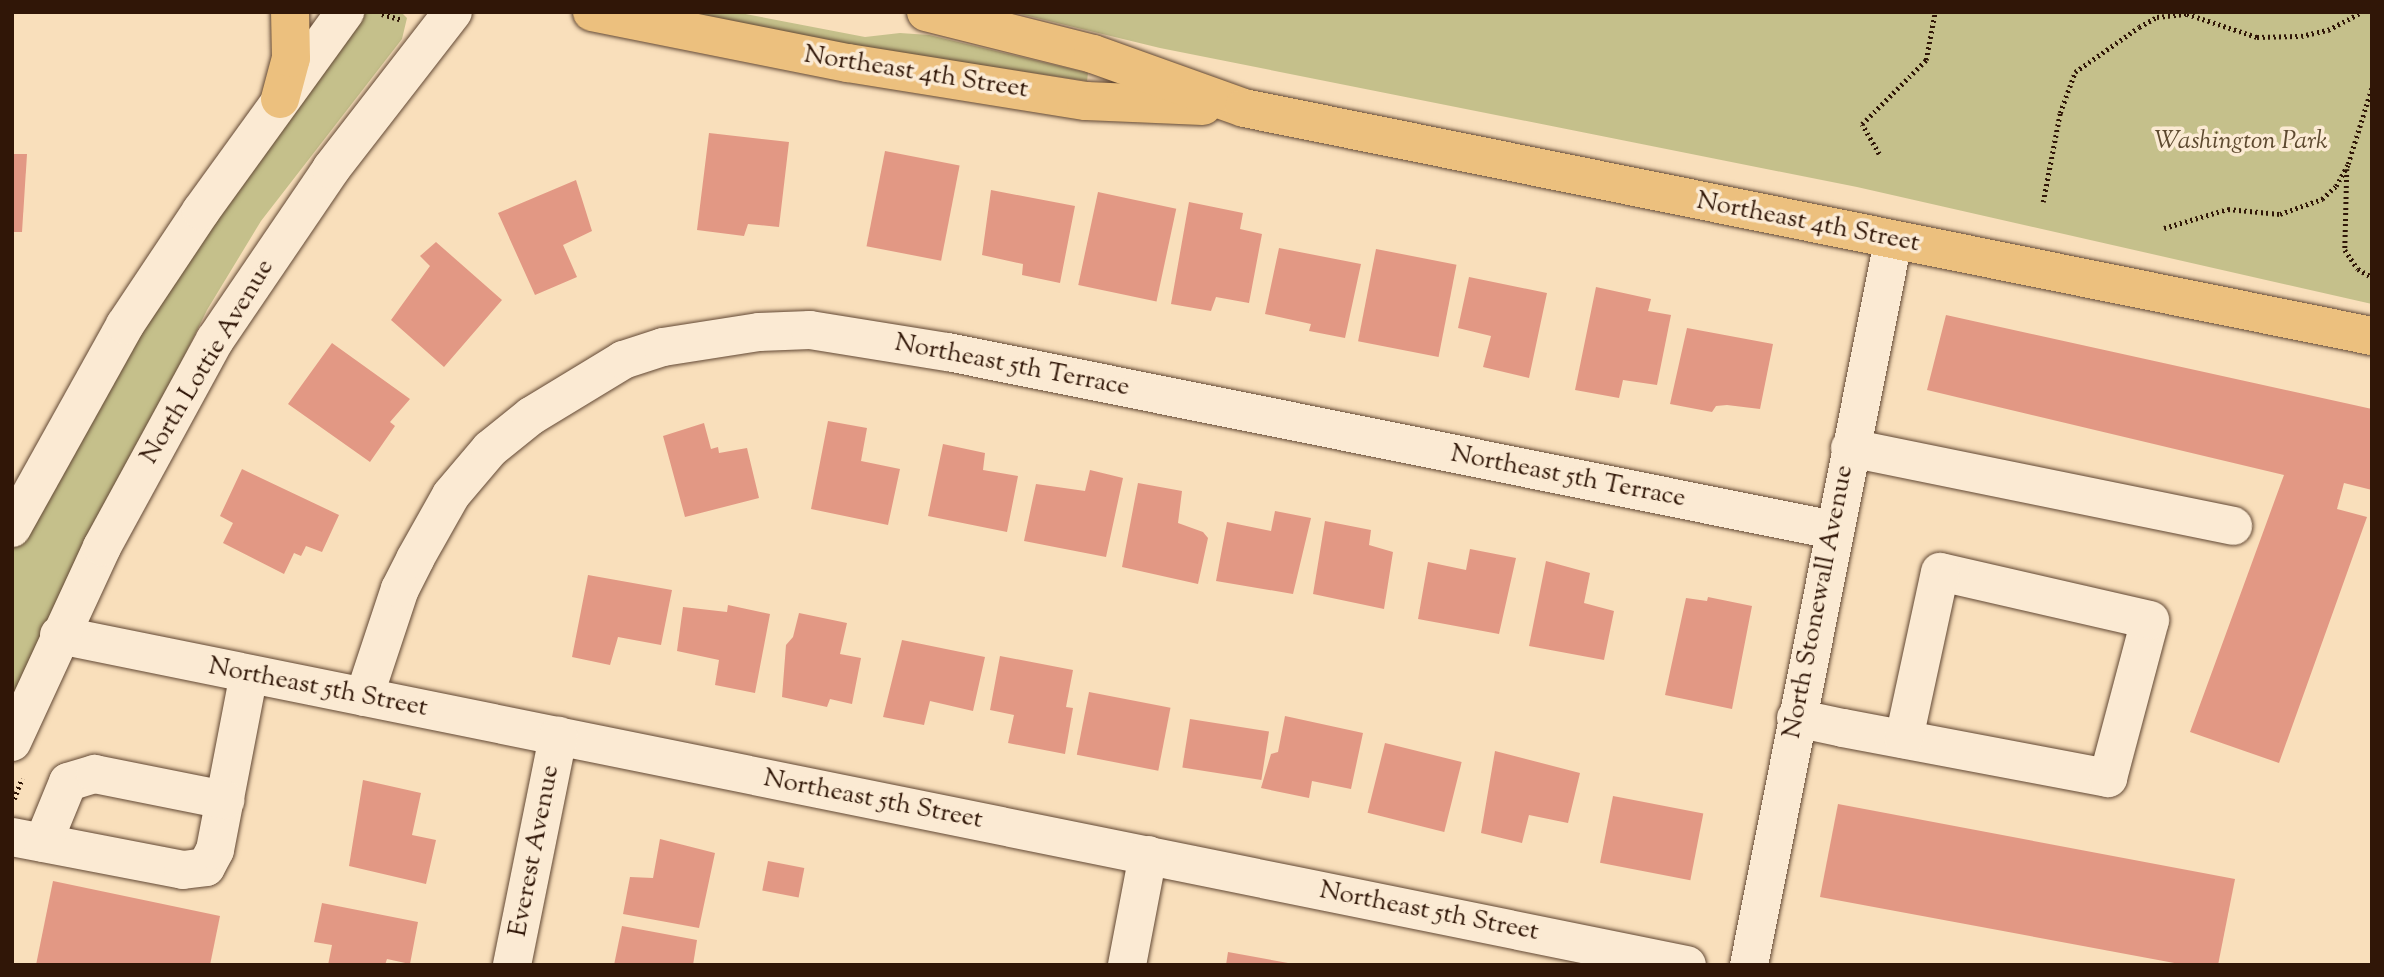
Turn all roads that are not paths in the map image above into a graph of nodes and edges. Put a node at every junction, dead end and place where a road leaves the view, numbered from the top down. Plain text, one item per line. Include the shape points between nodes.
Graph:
1 (290, 12) edge
2 (345, 12) edge
3 (453, 12) edge
4 (592, 12) edge
5 (926, 12) edge
6 (280, 99) junction
7 (1244, 108) junction
8 (1893, 241) junction
9 (2372, 336) edge
10 (1850, 448) junction
11 (2233, 526) dead end
12 (12, 528) edge
13 (1833, 530) junction
14 (60, 635) junction
15 (249, 674) junction
16 (365, 697) junction
17 (1796, 718) junction
18 (558, 736) junction
19 (1904, 739) junction
20 (12, 742) edge
21 (225, 800) junction
22 (28, 840) edge
23 (1148, 855) junction
24 (512, 965) edge
25 (1127, 965) edge
26 (1687, 965) edge
27 (1749, 965) edge

1 - 6 main road via 291,58
2 - 6 street
3 - 14 street, North Lottie Avenue via 331,169 215,340
4 - 7 main road, Northeast 4th Street via 848,63 1086,101
5 - 7 main road, Northeast 4th Street via 1093,54
6 - 12 street via 125,325
7 - 8 main road, Northeast 4th Street
8 - 9 main road, Northeast 4th Street
8 - 10 street, North Stonewall Avenue
10 - 11 street
10 - 13 street, North Stonewall Avenue
13 - 16 street, Northeast 5th Terrace via 935,350 810,330 759,332 663,347 623,360 550,403 490,449 451,495 415,559 400,589
13 - 17 street, North Stonewall Avenue
14 - 15 street, Northeast 5th Street
14 - 20 street, North Lottie Avenue
15 - 16 street, Northeast 5th Street
15 - 21 street
16 - 18 street, Northeast 5th Street
17 - 19 street
17 - 27 street, North Stonewall Avenue
18 - 23 street, Northeast 5th Street
18 - 24 street, Everest Avenue
19 - 19 street via 2108,778 2150,620 1940,572
21 - 22 street via 95,774 68,782
21 - 22 street via 215,850 206,867 183,870
23 - 25 street
23 - 26 street, Northeast 5th Street

